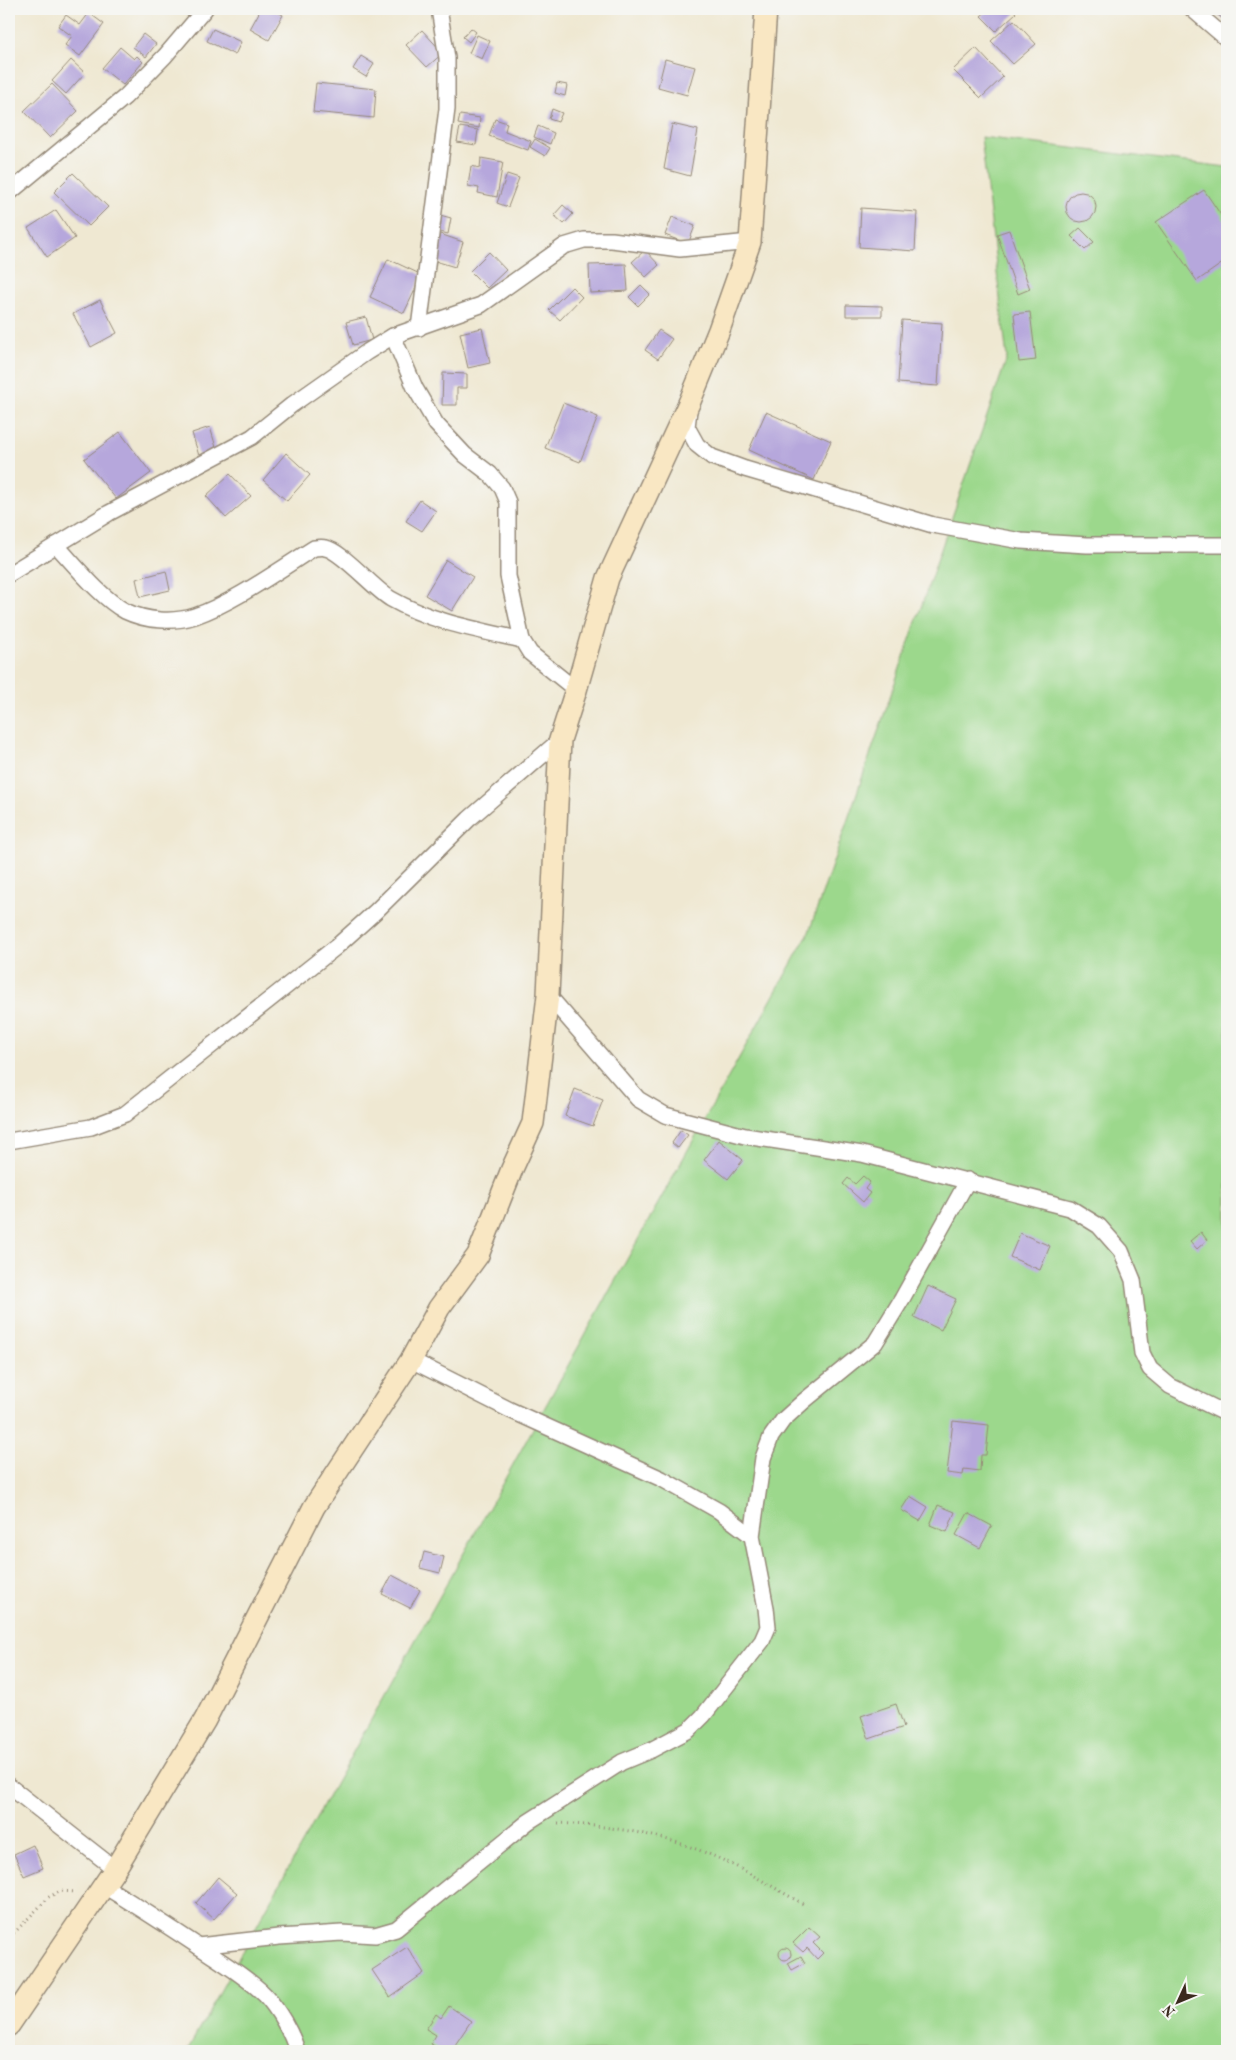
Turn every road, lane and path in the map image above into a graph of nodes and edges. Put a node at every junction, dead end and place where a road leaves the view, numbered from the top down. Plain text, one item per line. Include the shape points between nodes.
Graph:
1 (205, 9) edge
2 (439, 9) edge
3 (766, 9) edge
4 (1192, 9) edge
5 (1227, 39) edge
6 (9, 193) edge
7 (750, 242) junction
8 (419, 328) junction
9 (394, 336) junction
10 (690, 401) junction
11 (1227, 544) edge
12 (56, 545) junction
13 (9, 574) edge
14 (522, 640) junction
15 (576, 690) junction
16 (560, 740) junction
17 (548, 994) junction
18 (9, 1141) edge
19 (968, 1180) junction
20 (412, 1360) junction
21 (1227, 1414) edge
22 (752, 1536) junction
23 (9, 1786) edge
24 (528, 1822) junction
25 (105, 1884) junction
26 (805, 1905) dead end
27 (9, 1935) edge
28 (198, 1946) junction
29 (9, 2025) edge
30 (297, 2051) edge

1 - 6 street via 125,97
2 - 8 street via 447,58 447,109
3 - 7 street
4 - 5 street
7 - 8 street via 680,249 612,240 584,240 564,246 481,305
7 - 10 street
8 - 9 street
9 - 12 street via 328,378 252,438
9 - 14 street via 415,388 436,424 465,455 490,474 502,488 508,502 508,576
10 - 11 street via 687,427 697,445 712,456 745,469 933,525 1021,541 1086,545
10 - 15 street via 608,578
12 - 13 street
12 - 14 street via 96,588 123,610 144,618 166,620 194,616 230,599 314,548 326,548 338,553 389,598 414,611
14 - 15 street via 530,653
15 - 16 street
16 - 17 street
16 - 18 street via 469,819 336,947 125,1114 91,1127
17 - 19 street via 638,1099 664,1115 745,1136 862,1154
17 - 20 street via 534,1124 512,1169 478,1255 439,1308
19 - 21 street via 1070,1208 1099,1226 1121,1252 1133,1280 1142,1353 1150,1369 1170,1386
19 - 22 street via 875,1343 783,1420 771,1438 763,1458
20 - 22 street via 510,1410 662,1479 719,1510
20 - 25 street via 314,1507 205,1720
22 - 24 street via 768,1627 762,1641 737,1674 689,1730 622,1762
23 - 25 street
24 - 26 path via 596,1825 657,1836 711,1855
24 - 28 street via 396,1928 375,1935 324,1934
25 - 27 path via 75,1892 60,1891
25 - 28 street
25 - 29 street
28 - 30 street via 266,1996

